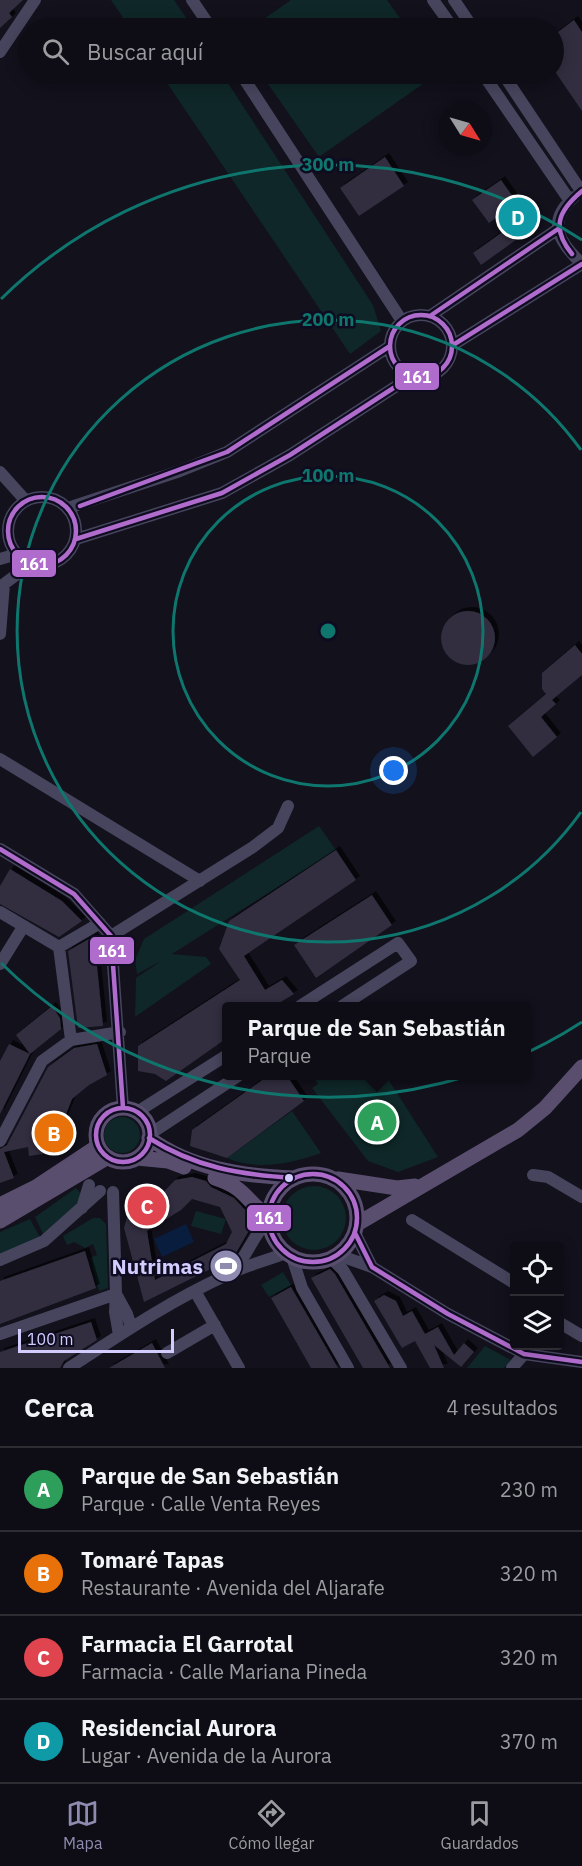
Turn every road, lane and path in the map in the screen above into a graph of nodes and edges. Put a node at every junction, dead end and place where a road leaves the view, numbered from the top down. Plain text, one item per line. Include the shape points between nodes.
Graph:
1 (35, 0) edge
2 (192, 0) edge
3 (433, 0) edge
4 (454, 0) edge
5 (23, 18) edge
6 (204, 18) edge
7 (446, 18) edge
8 (466, 18) edge
9 (18, 25) edge
10 (0, 52) edge
11 (248, 84) edge
12 (490, 84) edge
13 (510, 84) edge
14 (582, 191) edge
15 (570, 201) junction
16 (558, 229) junction
17 (582, 264) edge
18 (430, 316) junction
19 (402, 321) junction
20 (453, 345) junction
21 (390, 346) junction
22 (412, 376) junction
23 (0, 472) edge
24 (26, 501) junction
25 (68, 508) junction
26 (5, 524) edge
27 (76, 538) junction
28 (5, 541) edge
29 (17, 554) junction
30 (0, 559) edge
31 (32, 563) junction
32 (0, 571) edge
33 (4, 584) junction
34 (0, 634) edge
35 (0, 759) edge
36 (288, 806) dead end
37 (4, 851) edge
38 (0, 866) edge
39 (200, 881) junction
40 (0, 912) edge
41 (100, 923) junction
42 (23, 927) junction
43 (111, 936) junction
44 (59, 947) junction
45 (0, 964) edge
46 (306, 1002) edge
47 (348, 1002) edge
48 (120, 1032) junction
49 (71, 1040) junction
50 (222, 1058) edge
51 (582, 1067) edge
52 (232, 1080) edge
53 (130, 1110) junction
54 (149, 1136) junction
55 (0, 1141) edge
56 (103, 1152) junction
57 (137, 1158) junction
58 (533, 1175) dead end
59 (294, 1178) junction
60 (335, 1179) junction
61 (421, 1185) junction
62 (94, 1188) dead end
63 (113, 1192) dead end
64 (582, 1197) edge
65 (0, 1205) edge
66 (269, 1219) junction
67 (412, 1220) dead end
68 (0, 1221) edge
69 (356, 1228) junction
70 (289, 1255) junction
71 (334, 1256) junction
72 (0, 1260) edge
73 (372, 1266) junction
74 (232, 1272) junction
75 (510, 1280) edge
76 (195, 1291) junction
77 (116, 1294) junction
78 (215, 1325) junction
79 (564, 1325) edge
80 (131, 1327) junction
81 (0, 1334) edge
82 (119, 1335) junction
83 (582, 1336) edge
84 (167, 1353) dead end
85 (524, 1354) junction
86 (582, 1362) edge
87 (69, 1368) edge
88 (239, 1368) edge
89 (348, 1368) edge
90 (401, 1368) edge
91 (512, 1368) edge

1 - 5 street
2 - 6 street
3 - 7 street
4 - 8 street
9 - 10 street
11 - 19 street
12 - 15 street
13 - 14 street
14 - 15 street
15 - 16 street via 560,216
16 - 17 street via 562,244
16 - 18 street
17 - 20 street
18 - 19 street via 418,315
18 - 20 street via 445,325
19 - 21 street
20 - 22 street via 450,359 441,370 430,376
21 - 22 street via 400,370
21 - 25 street via 227,452
22 - 27 street via 222,494
23 - 24 street
24 - 25 street via 48,497
24 - 26 street
25 - 27 street via 76,522
26 - 28 street
27 - 31 street via 72,549 54,563
28 - 29 street
29 - 30 street
29 - 31 street
31 - 33 street
32 - 33 street
33 - 34 street
35 - 39 street
36 - 39 street via 278,828
37 - 38 street
37 - 41 street via 74,894
39 - 43 street
40 - 42 street
41 - 43 street
41 - 44 street
42 - 44 street via 31,928
42 - 45 street
43 - 48 street
44 - 49 street
46 - 47 street via 398,943 411,961
48 - 49 street
48 - 53 street
49 - 55 street via 42,1061
50 - 53 street
51 - 61 main road via 545,1108 518,1130
52 - 54 street
53 - 54 main road via 148,1126
53 - 56 main road via 114,1110 100,1121 97,1129
54 - 57 main road via 147,1146
54 - 59 main road via 171,1152 237,1174
56 - 57 main road via 122,1162
56 - 65 main road
56 - 68 main road
57 - 66 main road via 168,1161 231,1183 245,1192
58 - 64 street via 548,1177
59 - 60 main road via 321,1174
59 - 66 main road via 276,1194
60 - 61 main road via 397,1188
60 - 69 main road via 353,1198
61 - 69 main road
62 - 72 street via 82,1209 44,1240
63 - 77 street
66 - 70 main road via 274,1238
66 - 74 street via 244,1261
67 - 75 street
69 - 71 main road via 348,1245
69 - 73 street
70 - 71 main road via 305,1261
70 - 74 street
70 - 89 street via 302,1288
71 - 73 street
71 - 90 street
73 - 85 street via 448,1314
74 - 76 street
76 - 78 street
76 - 80 street
77 - 80 street
77 - 81 street
77 - 82 street
78 - 84 street
78 - 88 street
79 - 83 street
80 - 82 street
82 - 87 street
85 - 86 street
85 - 91 street

